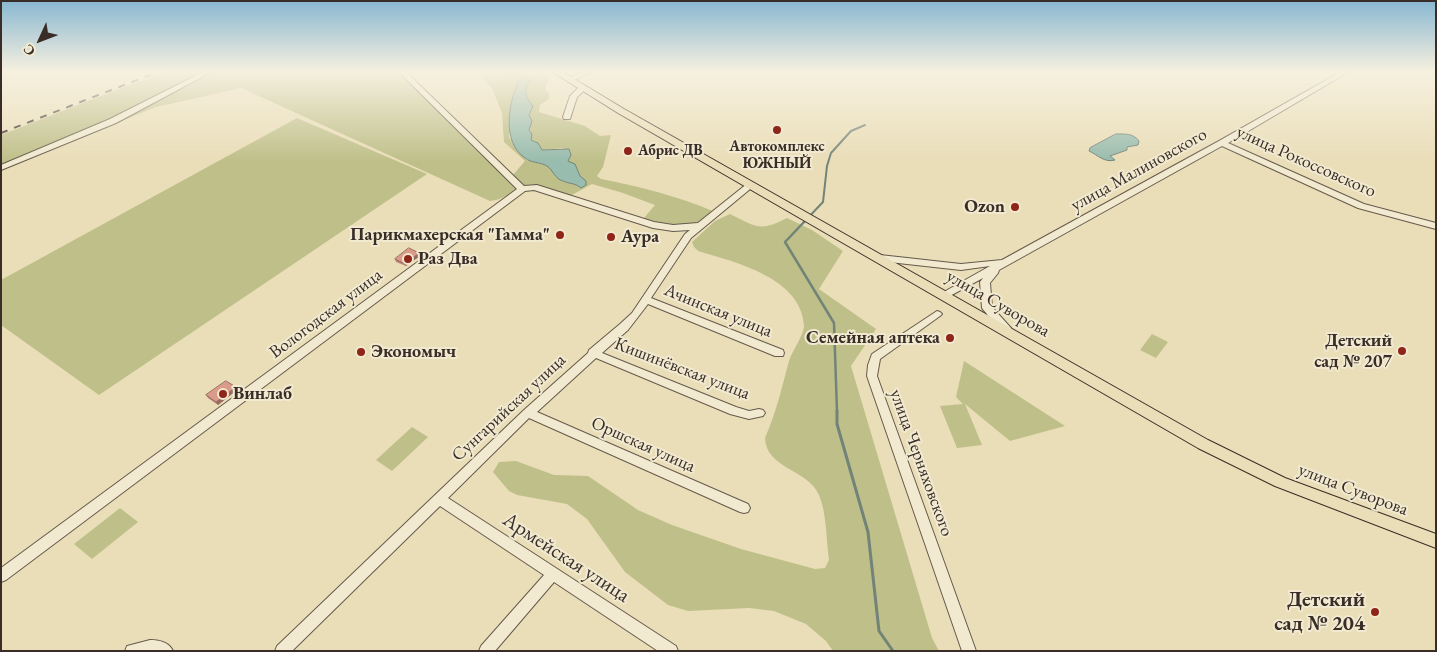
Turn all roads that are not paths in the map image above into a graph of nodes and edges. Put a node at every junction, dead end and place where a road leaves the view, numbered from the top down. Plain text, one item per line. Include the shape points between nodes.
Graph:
1 (150, 101) edge
2 (432, 101) edge
3 (572, 101) edge
4 (607, 101) edge
5 (1294, 101) edge
6 (567, 117) dead end
7 (1222, 143) junction
8 (1, 168) edge
9 (751, 185) junction
10 (522, 189) junction
11 (701, 226) junction
12 (1436, 226) edge
13 (880, 258) junction
14 (1005, 262) junction
15 (945, 295) junction
16 (645, 299) junction
17 (937, 314) dead end
18 (1007, 331) junction
19 (593, 353) junction
20 (779, 353) dead end
21 (528, 413) junction
22 (759, 413) dead end
23 (438, 499) junction
24 (744, 508) dead end
25 (1436, 541) edge
26 (553, 574) junction
27 (1, 576) edge
28 (132, 651) edge
29 (166, 651) edge
30 (282, 651) edge
31 (486, 651) edge
32 (671, 651) edge
33 (969, 651) edge

1 - 8 street
2 - 10 street
3 - 6 street
4 - 9 main road, улица Суворова
5 - 7 street, улица Малиновского
7 - 12 street, улица Рокоссовского via 1361,206
7 - 14 street, улица Малиновского
9 - 11 street, Сунгарийская улица
9 - 13 main road, улица Суворова
10 - 11 street via 534,187 653,225 673,228
10 - 27 street, Вологодская улица
11 - 16 street, Сунгарийская улица via 685,240
13 - 14 street via 961,267
13 - 15 main road, улица Суворова
14 - 15 street, улица Малиновского
14 - 18 street via 985,282 987,308
15 - 18 main road, улица Суворова
16 - 19 street, Сунгарийская улица via 624,326
16 - 20 street, Ачинская улица
17 - 33 street, улица Черняховского via 876,357 872,376
18 - 25 main road, улица Суворова via 1265,476
19 - 21 street, Сунгарийская улица
19 - 22 street, Кишинёвская улица via 734,411 749,415
21 - 23 street, Сунгарийская улица
21 - 24 street, Оршская улица
23 - 26 street, Армейская улица
23 - 30 street, Сунгарийская улица
26 - 31 street
26 - 32 street, Армейская улица
28 - 29 street via 152,646

